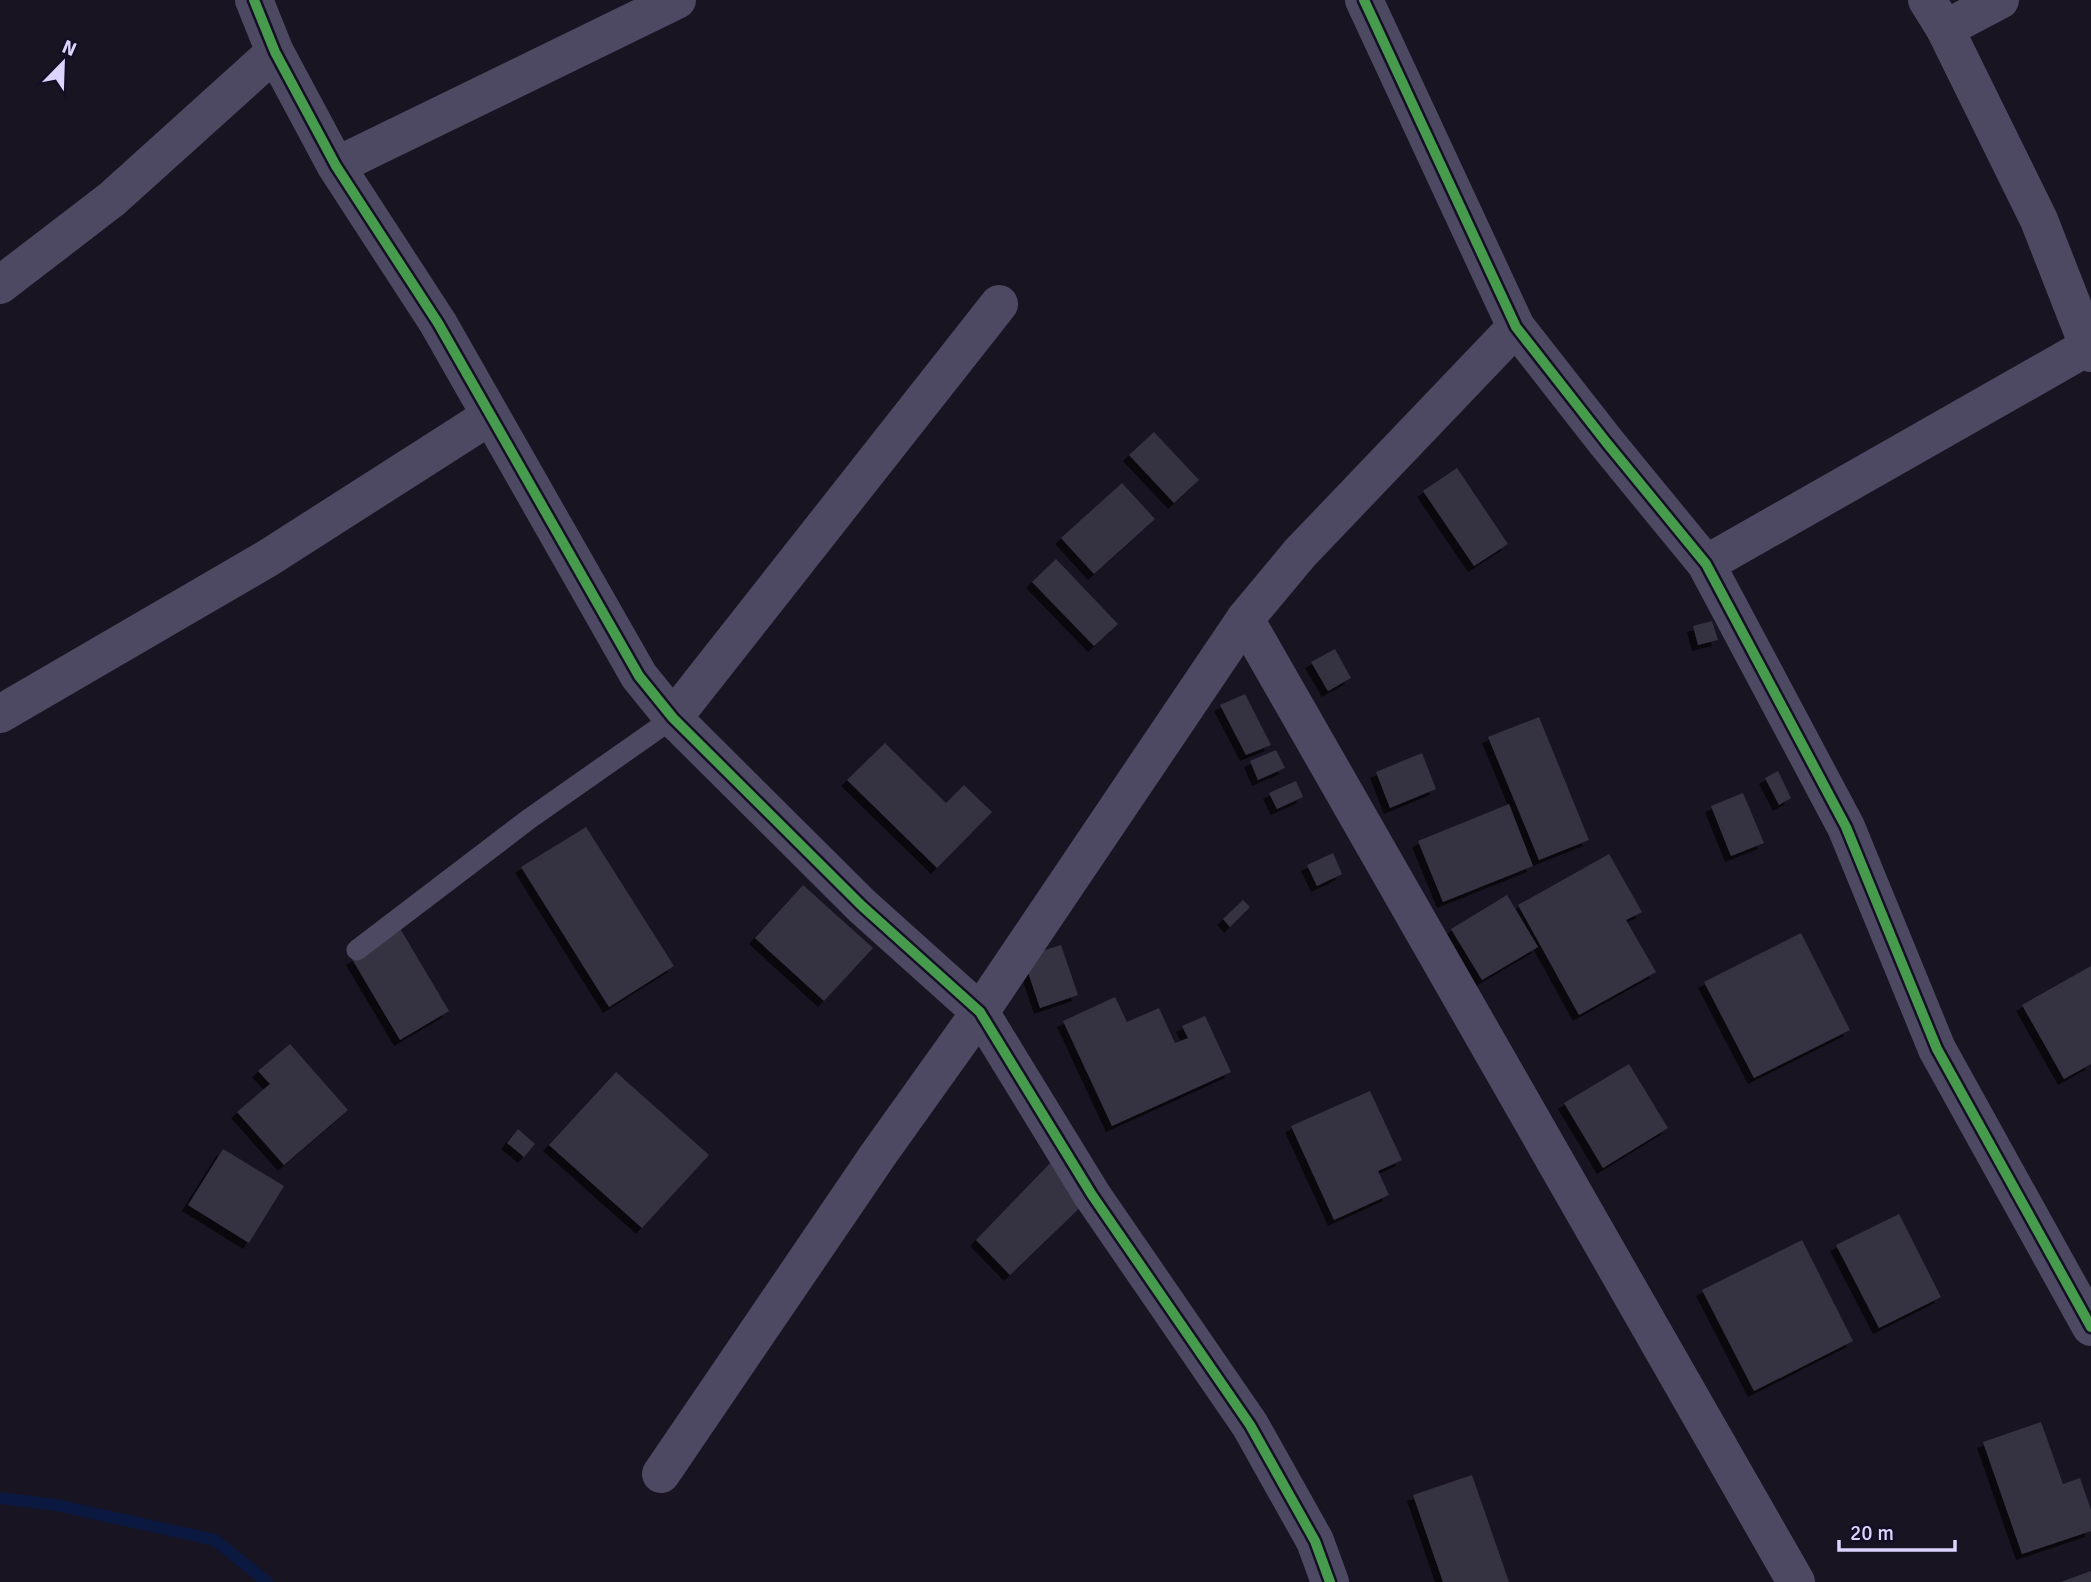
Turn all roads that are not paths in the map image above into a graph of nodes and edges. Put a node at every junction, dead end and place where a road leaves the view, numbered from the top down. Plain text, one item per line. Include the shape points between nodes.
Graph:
1 (254, 0) edge
2 (677, 0) edge
3 (1364, 0) edge
4 (2000, 0) edge
5 (1936, 15) edge
6 (275, 52) junction
7 (336, 166) junction
8 (0, 285) edge
9 (999, 303) dead end
10 (1516, 327) junction
11 (2090, 348) edge
12 (490, 416) junction
13 (1706, 564) junction
14 (1245, 619) junction
15 (0, 713) edge
16 (673, 718) junction
17 (357, 950) dead end
18 (980, 1013) junction
19 (2091, 1327) edge
20 (662, 1474) dead end
21 (1330, 1582) edge
22 (1796, 1582) edge

1 - 6 street
2 - 7 street
3 - 10 street
4 - 5 street
5 - 11 street via 2039,220
6 - 7 street
6 - 8 street via 112,199
7 - 12 street via 438,323
9 - 16 street
10 - 13 street
10 - 14 street via 1300,553
11 - 13 street
12 - 15 street via 268,558
12 - 16 street via 639,677
13 - 19 street via 1846,827 1937,1049
14 - 18 street
14 - 22 street
16 - 17 lane via 529,819
16 - 18 street via 862,906
18 - 20 street
18 - 21 street via 1093,1195 1250,1425 1315,1541

